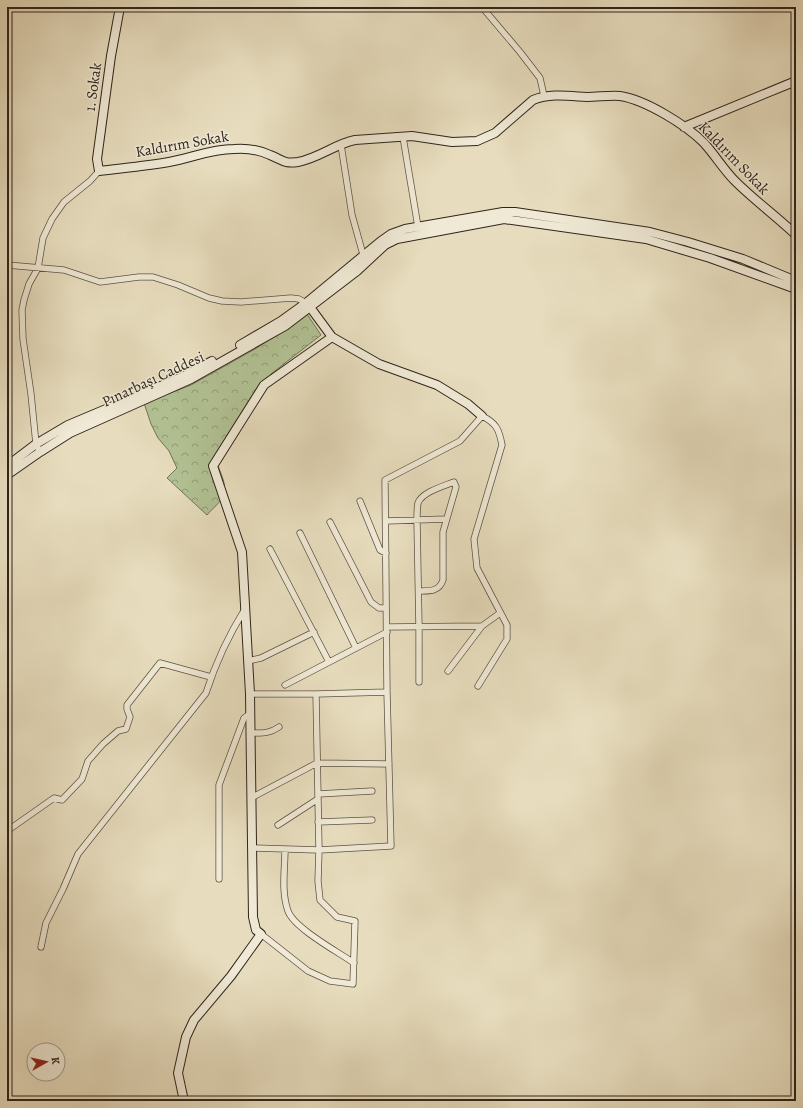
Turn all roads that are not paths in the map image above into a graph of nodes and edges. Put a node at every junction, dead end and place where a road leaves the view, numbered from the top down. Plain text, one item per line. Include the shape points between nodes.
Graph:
1 (120, 7) edge
2 (482, 7) edge
3 (796, 81) edge
4 (544, 96) junction
5 (684, 127) junction
6 (403, 137) junction
7 (341, 145) junction
8 (100, 171) junction
9 (418, 226) junction
10 (796, 235) edge
11 (364, 259) junction
12 (7, 265) edge
13 (38, 268) junction
14 (796, 281) edge
15 (796, 289) edge
16 (308, 305) junction
17 (332, 337) junction
18 (482, 416) junction
19 (38, 448) junction
20 (7, 466) edge
21 (7, 475) edge
22 (360, 501) dead end
23 (446, 519) junction
24 (417, 520) junction
25 (386, 521) junction
26 (330, 522) dead end
27 (300, 533) dead end
28 (270, 549) dead end
29 (386, 553) junction
30 (418, 591) junction
31 (386, 608) junction
32 (245, 609) junction
33 (500, 613) junction
34 (482, 626) junction
35 (419, 627) junction
36 (387, 630) junction
37 (314, 632) junction
38 (356, 648) junction
39 (248, 661) junction
40 (329, 662) junction
41 (448, 671) dead end
42 (211, 677) junction
43 (419, 682) dead end
44 (285, 685) dead end
45 (478, 686) dead end
46 (387, 692) junction
47 (250, 694) junction
48 (316, 694) junction
49 (250, 713) junction
50 (279, 727) dead end
51 (251, 733) junction
52 (317, 763) junction
53 (389, 764) junction
54 (372, 792) dead end
55 (318, 797) junction
56 (251, 798) junction
57 (372, 820) dead end
58 (318, 822) junction
59 (278, 825) dead end
60 (7, 830) edge
61 (252, 848) junction
62 (285, 849) junction
63 (319, 850) junction
64 (219, 879) dead end
65 (261, 934) junction
66 (41, 947) dead end
67 (354, 963) junction
68 (184, 1101) edge

1 - 8 street, 1. Sokak via 97,158
2 - 4 street via 537,74
3 - 5 street
4 - 5 street, Kaldırım Sokak via 622,97 640,102
4 - 6 street, Kaldırım Sokak via 533,100 495,133 483,139 452,142
5 - 10 street, Kaldırım Sokak via 704,144 734,180
6 - 7 street, Kaldırım Sokak via 355,140
6 - 9 street
7 - 8 street, Kaldırım Sokak via 298,162 287,163 259,151 224,149 211,150 170,162
7 - 11 street via 352,215
8 - 13 street via 64,202 52,219 43,238
9 - 11 street via 391,234
9 - 14 street via 503,212 624,228 688,242 743,259
11 - 15 street via 397,239 504,219 646,239 710,258
11 - 16 street
12 - 13 street
13 - 16 street via 64,270 100,282 153,277 222,301 291,298 299,299
13 - 19 street via 26,292 22,310 23,339
16 - 17 street
16 - 19 street via 212,362 79,420
17 - 18 street via 379,364 437,385
17 - 32 street via 264,385 213,466 242,552
18 - 25 street via 460,441 385,480
18 - 33 street via 492,421 500,434 502,445 474,539 475,554 477,568
19 - 20 street
19 - 21 street
22 - 29 street via 380,550
23 - 24 street
23 - 24 street via 456,487 454,482 430,491 421,499 418,503
23 - 30 street via 443,532 441,586 435,590
24 - 25 street
24 - 30 street
25 - 29 street
26 - 31 street via 371,602 379,608
27 - 38 street
28 - 37 street
29 - 31 street
30 - 35 street
31 - 36 street
32 - 39 street
32 - 42 street via 230,633
33 - 34 street
33 - 45 street via 507,625 506,639
34 - 35 street
34 - 41 street
35 - 36 street
35 - 43 street
36 - 38 street
36 - 46 street
37 - 39 street via 261,658
37 - 40 street
38 - 40 street
39 - 47 street
40 - 44 street
42 - 60 street via 160,663 127,705 130,717 126,729 118,731 88,761 82,779 62,800 54,798
42 - 66 street via 206,693 78,854 46,923
46 - 48 street
46 - 53 street
47 - 48 street
47 - 49 street
48 - 52 street
49 - 51 street
49 - 64 street via 244,718 219,785
50 - 51 street via 268,733
51 - 56 street
52 - 53 street
52 - 55 street
52 - 56 street
53 - 63 street via 391,846
54 - 55 street
55 - 58 street
55 - 59 street
56 - 61 street
57 - 58 street
58 - 63 street
61 - 62 street
61 - 65 street via 253,917 256,930
62 - 63 street
62 - 67 street via 288,912 305,930
63 - 67 street via 320,900 337,917 355,921
65 - 67 street via 308,971 330,982 353,984
65 - 68 street via 231,976 194,1020 178,1073

